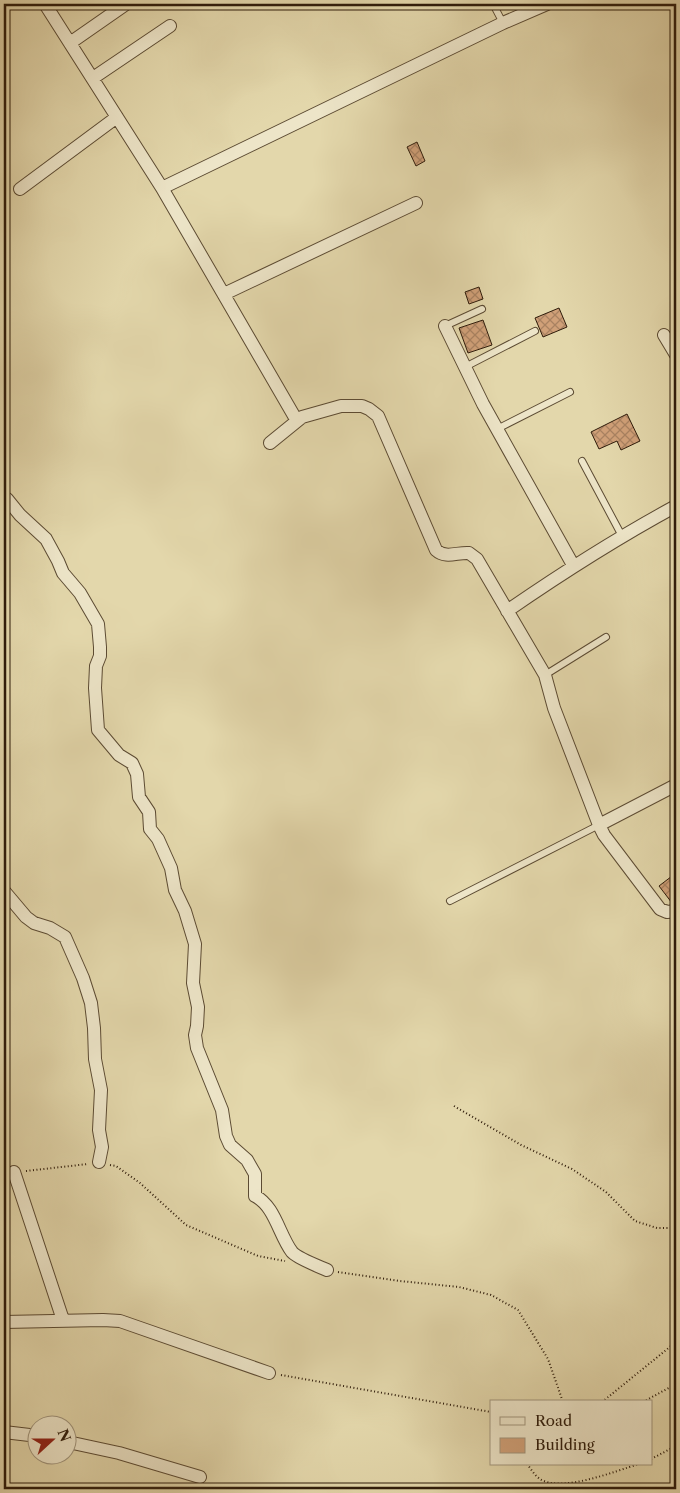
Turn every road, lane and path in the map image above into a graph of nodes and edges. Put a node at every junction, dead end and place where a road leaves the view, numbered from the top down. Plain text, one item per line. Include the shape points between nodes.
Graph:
1 (45, 4) edge
2 (126, 4) edge
3 (493, 4) edge
4 (547, 4) edge
5 (504, 23) junction
6 (170, 26) dead end
7 (70, 43) junction
8 (92, 78) junction
9 (117, 117) junction
10 (162, 188) junction
11 (20, 189) dead end
12 (416, 204) dead end
13 (224, 294) junction
14 (482, 309) dead end
15 (445, 326) joint
16 (535, 331) dead end
17 (664, 335) dead end
18 (676, 355) edge
19 (465, 367) junction
20 (570, 392) dead end
21 (297, 421) junction
22 (497, 429) junction
23 (270, 443) dead end
24 (582, 462) dead end
25 (4, 498) edge
26 (676, 506) edge
27 (622, 536) junction
28 (573, 566) junction
29 (507, 611) junction
30 (606, 637) dead end
31 (545, 675) junction
32 (676, 785) edge
33 (599, 825) junction
34 (4, 891) edge
35 (450, 901) dead end
36 (676, 911) edge
37 (454, 1106) dead end
38 (100, 1162) dead end
39 (14, 1172) dead end
40 (676, 1228) edge
41 (327, 1270) dead end
42 (63, 1320) junction
43 (4, 1322) edge
44 (676, 1342) edge
45 (269, 1373) joint
46 (676, 1384) edge
47 (604, 1400) edge
48 (647, 1400) edge
49 (490, 1412) edge
50 (4, 1432) edge
51 (28, 1435) edge
52 (78, 1444) edge
53 (676, 1446) edge
54 (652, 1458) edge
55 (529, 1466) edge
56 (632, 1466) edge
57 (200, 1476) dead end

1 - 7 street
2 - 7 street
3 - 5 lane
4 - 5 street
5 - 10 street
6 - 8 street
7 - 8 street
8 - 9 street
9 - 10 street
9 - 11 street
10 - 13 street
12 - 13 street
13 - 21 street
14 - 15 lane
15 - 19 street
16 - 19 lane
17 - 18 street
19 - 22 street
20 - 22 lane
21 - 23 street
21 - 29 street via 309,414 341,406 362,406 374,412 436,550 441,555 450,556 469,553 477,559
22 - 28 street
24 - 27 lane
25 - 41 street via 46,539 63,573 80,593 98,624 101,638 96,666 98,730 135,769 139,797 149,812 150,829 171,868 175,890 187,918 195,944 193,983 197,998 197,1048 222,1110 226,1136 255,1174 255,1196 263,1200 292,1253
26 - 27 street
27 - 28 street
28 - 29 street
29 - 31 street
30 - 31 lane
31 - 33 street via 554,708
32 - 33 street
33 - 35 lane
33 - 36 street via 660,909
34 - 38 street via 26,917 65,937 83,978 91,1003 95,1059 102,1090
37 - 40 path via 521,1145 572,1169 606,1192 635,1221 656,1228
39 - 42 street
42 - 43 street
42 - 45 street via 120,1321
44 - 47 path
45 - 49 path
46 - 48 path
50 - 51 street
52 - 57 street
53 - 54 path
55 - 56 path via 540,1479 557,1485

